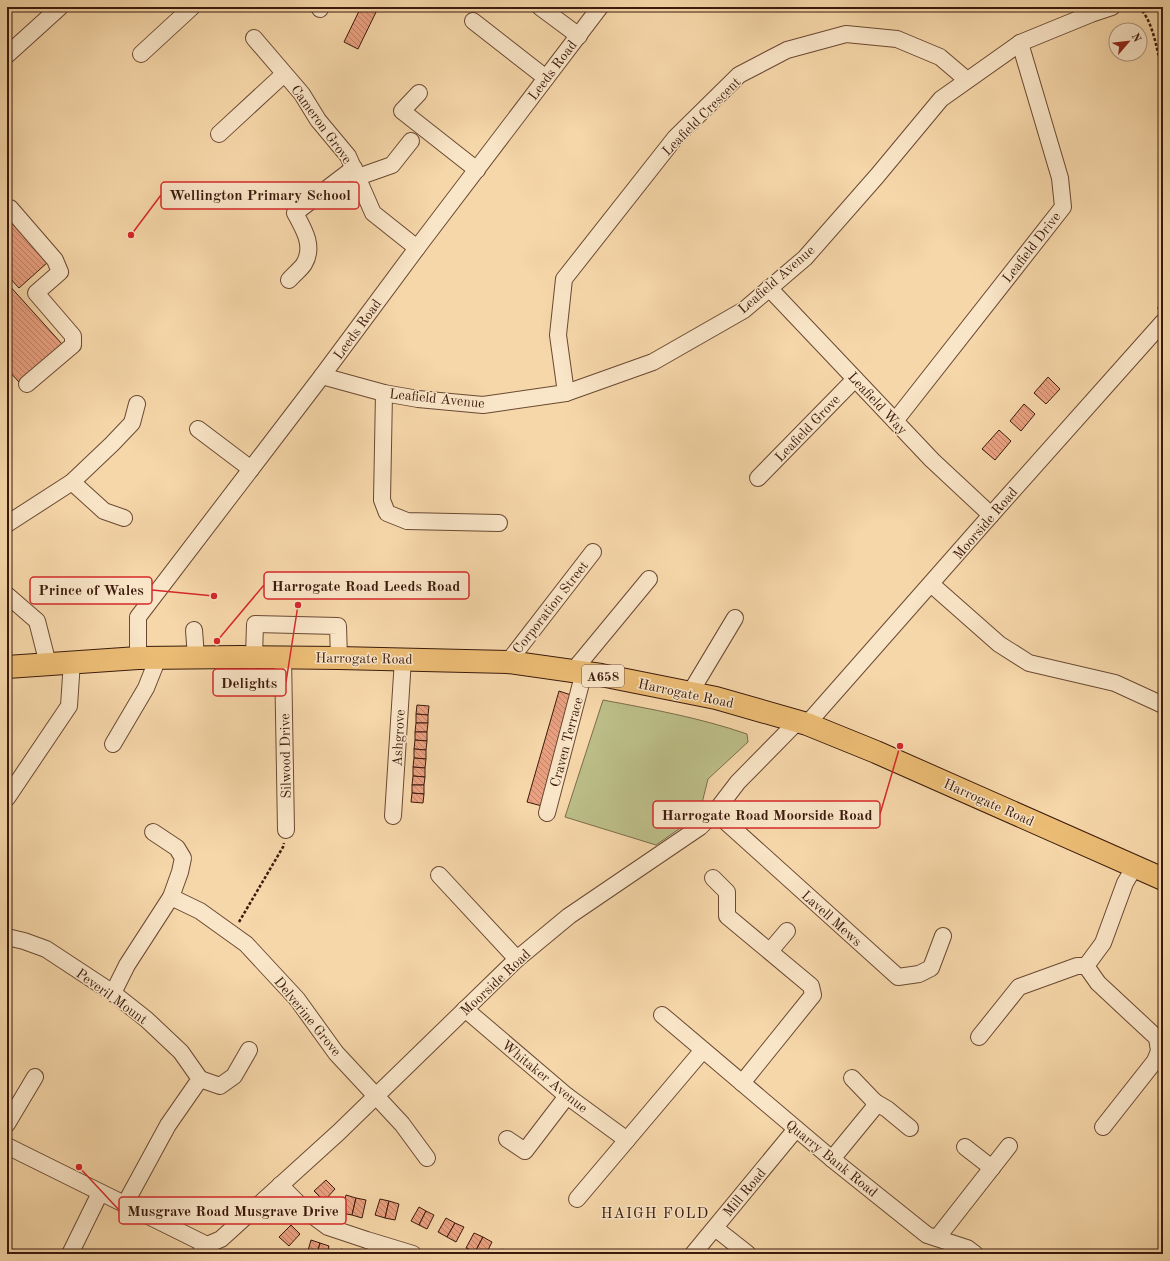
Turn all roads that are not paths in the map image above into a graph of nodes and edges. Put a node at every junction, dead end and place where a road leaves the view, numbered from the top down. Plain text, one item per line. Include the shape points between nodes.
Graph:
1 (60, 7) edge
2 (192, 7) edge
3 (540, 7) edge
4 (600, 7) edge
5 (1112, 7) edge
6 (474, 21) dead end
7 (579, 36) junction
8 (254, 38) dead end
9 (1020, 43) junction
10 (142, 54) dead end
11 (7, 55) edge
12 (284, 74) junction
13 (546, 78) junction
14 (967, 80) junction
15 (419, 93) dead end
16 (219, 134) dead end
17 (411, 141) dead end
18 (477, 170) junction
19 (356, 173) junction
20 (7, 207) edge
21 (417, 248) junction
22 (289, 280) dead end
23 (769, 288) junction
24 (1163, 322) edge
25 (322, 376) junction
26 (855, 379) junction
27 (27, 384) dead end
28 (384, 393) junction
29 (566, 393) junction
30 (137, 404) dead end
31 (895, 421) junction
32 (198, 429) dead end
33 (251, 469) junction
34 (758, 478) dead end
35 (72, 482) junction
36 (991, 515) junction
37 (124, 518) dead end
38 (499, 523) dead end
39 (7, 524) edge
40 (593, 552) dead end
41 (649, 579) dead end
42 (931, 584) junction
43 (7, 595) edge
44 (14, 607) edge
45 (735, 618) dead end
46 (194, 630) dead end
47 (196, 657) junction
48 (254, 657) junction
49 (283, 657) junction
50 (148, 658) junction
51 (339, 658) junction
52 (403, 659) junction
53 (72, 662) junction
54 (508, 662) junction
55 (48, 664) junction
56 (7, 667) edge
57 (579, 672) junction
58 (690, 693) junction
59 (1163, 705) edge
60 (803, 722) junction
61 (113, 744) dead end
62 (7, 798) edge
63 (547, 812) dead end
64 (715, 812) junction
65 (393, 816) dead end
66 (286, 830) road end
67 (153, 832) dead end
68 (1135, 866) junction
69 (439, 874) dead end
70 (713, 878) dead end
71 (1163, 879) edge
72 (171, 896) junction
73 (787, 931) dead end
74 (943, 936) dead end
75 (7, 937) edge
76 (770, 952) junction
77 (517, 959) junction
78 (1086, 966) junction
79 (113, 993) junction
80 (465, 1009) junction
81 (662, 1015) dead end
82 (979, 1037) dead end
83 (700, 1048) junction
84 (249, 1050) dead end
85 (35, 1077) dead end
86 (852, 1078) dead end
87 (200, 1079) junction
88 (742, 1083) junction
89 (376, 1095) junction
90 (568, 1096) junction
91 (875, 1102) junction
92 (7, 1124) edge
93 (1103, 1127) dead end
94 (910, 1128) dead end
95 (796, 1129) junction
96 (507, 1139) dead end
97 (627, 1140) junction
98 (7, 1146) edge
99 (1009, 1146) dead end
100 (965, 1147) dead end
101 (427, 1158) dead end
102 (832, 1159) junction
103 (992, 1168) junction
104 (280, 1185) junction
105 (100, 1193) junction
106 (577, 1199) dead end
107 (125, 1204) junction
108 (715, 1228) junction
109 (937, 1238) junction
110 (203, 1250) edge
111 (70, 1254) edge
112 (413, 1254) edge
113 (693, 1254) edge
114 (748, 1254) edge
115 (975, 1254) edge

1 - 11 street
2 - 10 street
3 - 7 street
4 - 7 street, Leeds Road
5 - 9 street, Leafield Avenue
6 - 13 street
7 - 13 street, Leeds Road
8 - 12 street, Cameron Grove
9 - 14 street, Leafield Avenue
9 - 31 street, Leafield Drive via 1060,178 1063,207
12 - 16 street, Cameron Grove
12 - 19 street, Cameron Grove via 348,156
13 - 18 street, Leeds Road
14 - 23 street, Leafield Avenue via 941,99 805,258
14 - 29 street, Leafield Crescent via 940,57 897,40 846,34 787,50 739,76 675,138 564,279 558,335
15 - 18 street via 402,111
17 - 19 street via 392,165
18 - 21 street, Leeds Road
19 - 21 street, Cameron Grove via 373,213
19 - 22 street via 295,213 309,241 308,253 304,264
20 - 27 street via 55,260 60,272 36,293 73,336 73,345
21 - 25 street, Leeds Road
23 - 26 street, Leafield Way
23 - 29 street, Leafield Avenue via 744,310 654,362
24 - 36 street, Moorside Road
25 - 28 street, Leafield Avenue
25 - 33 street, Leeds Road
26 - 31 street, Leafield Way
26 - 34 street, Leafield Grove
28 - 29 street, Leafield Avenue via 418,400 483,405
28 - 38 street via 382,500 387,513 407,522
30 - 35 street via 132,423
31 - 36 street, Leafield Way
32 - 33 street
33 - 50 street, Leeds Road via 138,617
35 - 37 street via 104,511
35 - 39 street
36 - 42 street, Moorside Road
40 - 54 street, Corporation Street
41 - 57 street
42 - 59 street via 999,644 1029,663 1115,683
42 - 60 street, Moorside Road
43 - 44 street
44 - 55 street via 37,621
45 - 58 street
46 - 47 street
47 - 48 highway, Harrogate Road / A658
47 - 50 highway, Harrogate Road / A658
48 - 49 highway, Harrogate Road / A658
48 - 51 street via 255,624 338,626
49 - 51 highway, Harrogate Road / A658
49 - 66 street, Silwood Drive
50 - 53 highway, Harrogate Road / A658
50 - 61 street via 146,688
51 - 52 highway, Harrogate Road / A658
52 - 54 highway, Harrogate Road / A658
52 - 65 street, Ashgrove
53 - 55 highway, Harrogate Road / A658
53 - 62 street via 68,706
54 - 57 highway, Harrogate Road / A658
55 - 56 highway, Harrogate Road / A658
57 - 58 highway, Harrogate Road / A658
57 - 63 street, Craven Terrace
58 - 60 highway, Harrogate Road / A658
60 - 64 street, Moorside Road via 738,782
60 - 68 highway, Harrogate Road / A658
64 - 74 street, Lavell Mews via 898,977 919,974 932,968
64 - 77 street, Moorside Road via 700,827 569,916
67 - 72 street via 177,848 183,858
68 - 71 highway, Harrogate Road / A658
68 - 78 street via 1125,883 1102,943
69 - 77 street
70 - 76 street via 727,892 727,916
72 - 79 street via 127,965
72 - 89 street, Delverine Grove via 200,911 246,944 297,999 336,1053
73 - 76 street
75 - 79 street, Peveril Mount via 46,948
76 - 88 street via 811,986 813,995
77 - 80 street, Moorside Road
78 - 82 street via 1077,966 1018,987
78 - 93 street via 1098,983 1157,1038 1159,1051 1155,1061
79 - 87 street, Peveril Mount via 181,1052
80 - 89 street, Moorside Road
80 - 90 street, Whitaker Avenue
81 - 83 street, Quarry Bank Road
83 - 88 street, Quarry Bank Road
83 - 97 street
84 - 87 street via 234,1076 220,1086
85 - 92 street
86 - 91 street
87 - 107 street via 168,1125
88 - 95 street, Quarry Bank Road
89 - 101 street
89 - 104 street, Moorside Road
90 - 96 street via 525,1151
90 - 97 street, Whitaker Avenue
91 - 94 street
91 - 102 street via 873,1109
95 - 102 street, Quarry Bank Road
95 - 108 street, Mill Road
97 - 106 street
98 - 105 street
99 - 103 street
100 - 103 street
102 - 109 street, Quarry Bank Road via 927,1235
103 - 109 street
104 - 110 street, Moorside Road via 221,1239
104 - 112 street via 305,1210 328,1227
105 - 107 street
105 - 111 street
107 - 110 street
108 - 113 street, Mill Road
108 - 114 street
109 - 115 street, Quarry Bank Road via 967,1248

